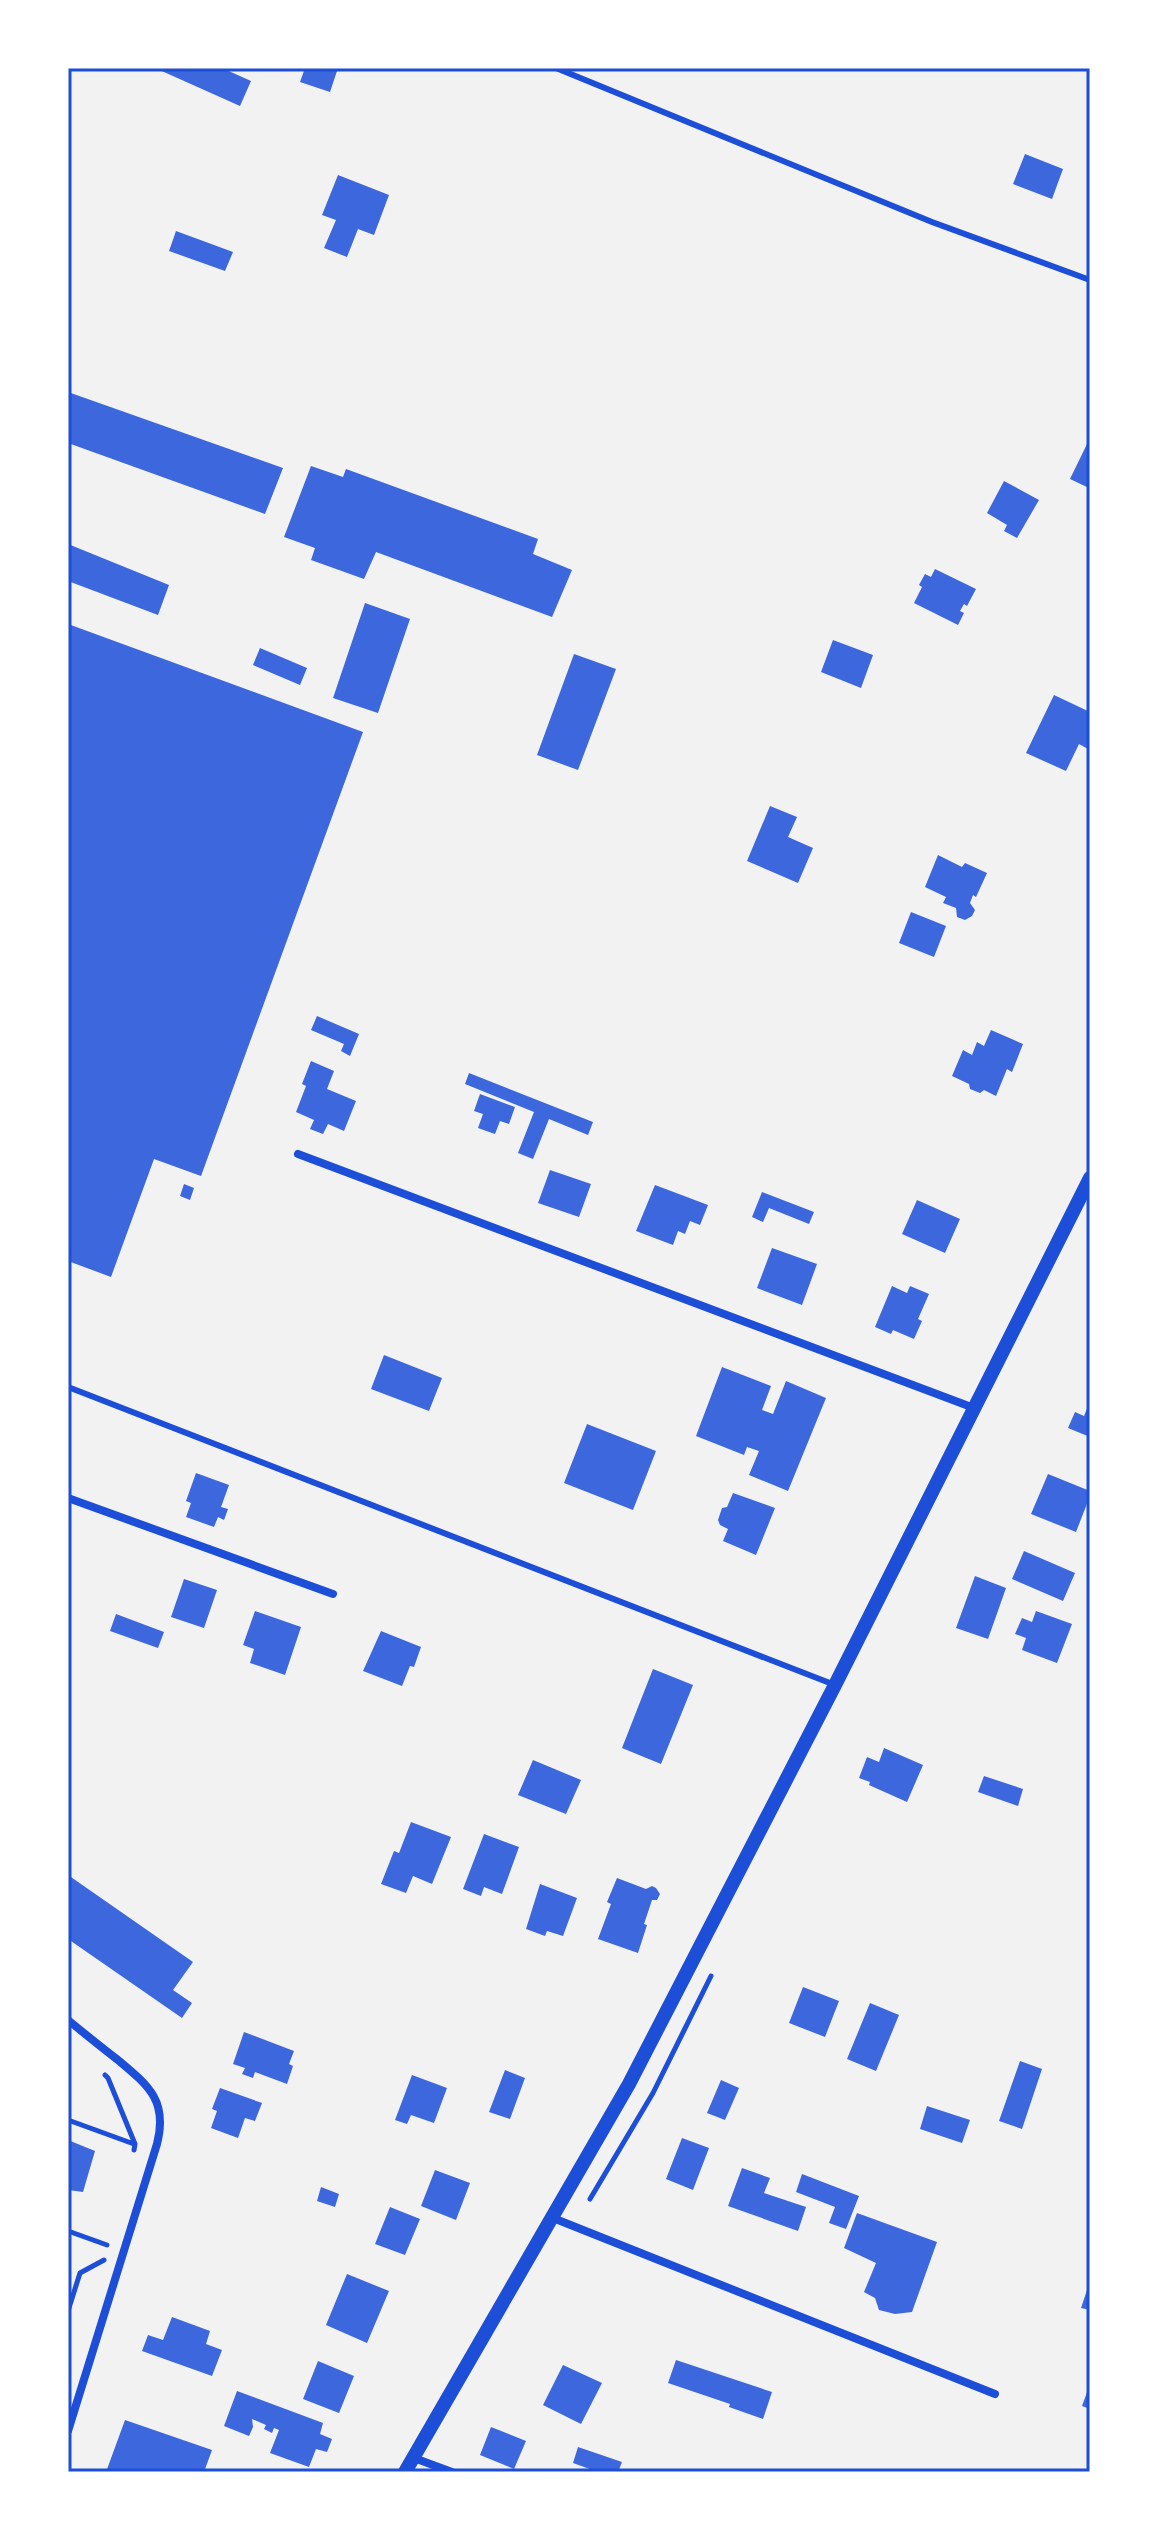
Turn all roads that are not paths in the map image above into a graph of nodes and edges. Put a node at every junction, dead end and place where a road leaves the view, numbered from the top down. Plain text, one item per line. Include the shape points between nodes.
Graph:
1 (556, 68) edge
2 (1090, 280) edge
3 (298, 1154) dead end
4 (1090, 1178) edge
5 (68, 1387) edge
6 (974, 1408) junction
7 (68, 1498) edge
8 (333, 1594) dead end
9 (835, 1685) junction
10 (68, 2020) edge
11 (553, 2218) junction
12 (995, 2394) dead end
13 (68, 2431) edge
14 (414, 2458) junction
15 (405, 2472) edge
16 (452, 2472) edge

1 - 2 lane via 932,222
3 - 6 street
4 - 6 street
5 - 9 lane
6 - 9 street
7 - 8 street
9 - 11 street via 629,2084
10 - 13 street via 145,2082 161,2121
11 - 12 street
11 - 14 street
14 - 15 street
14 - 16 street

